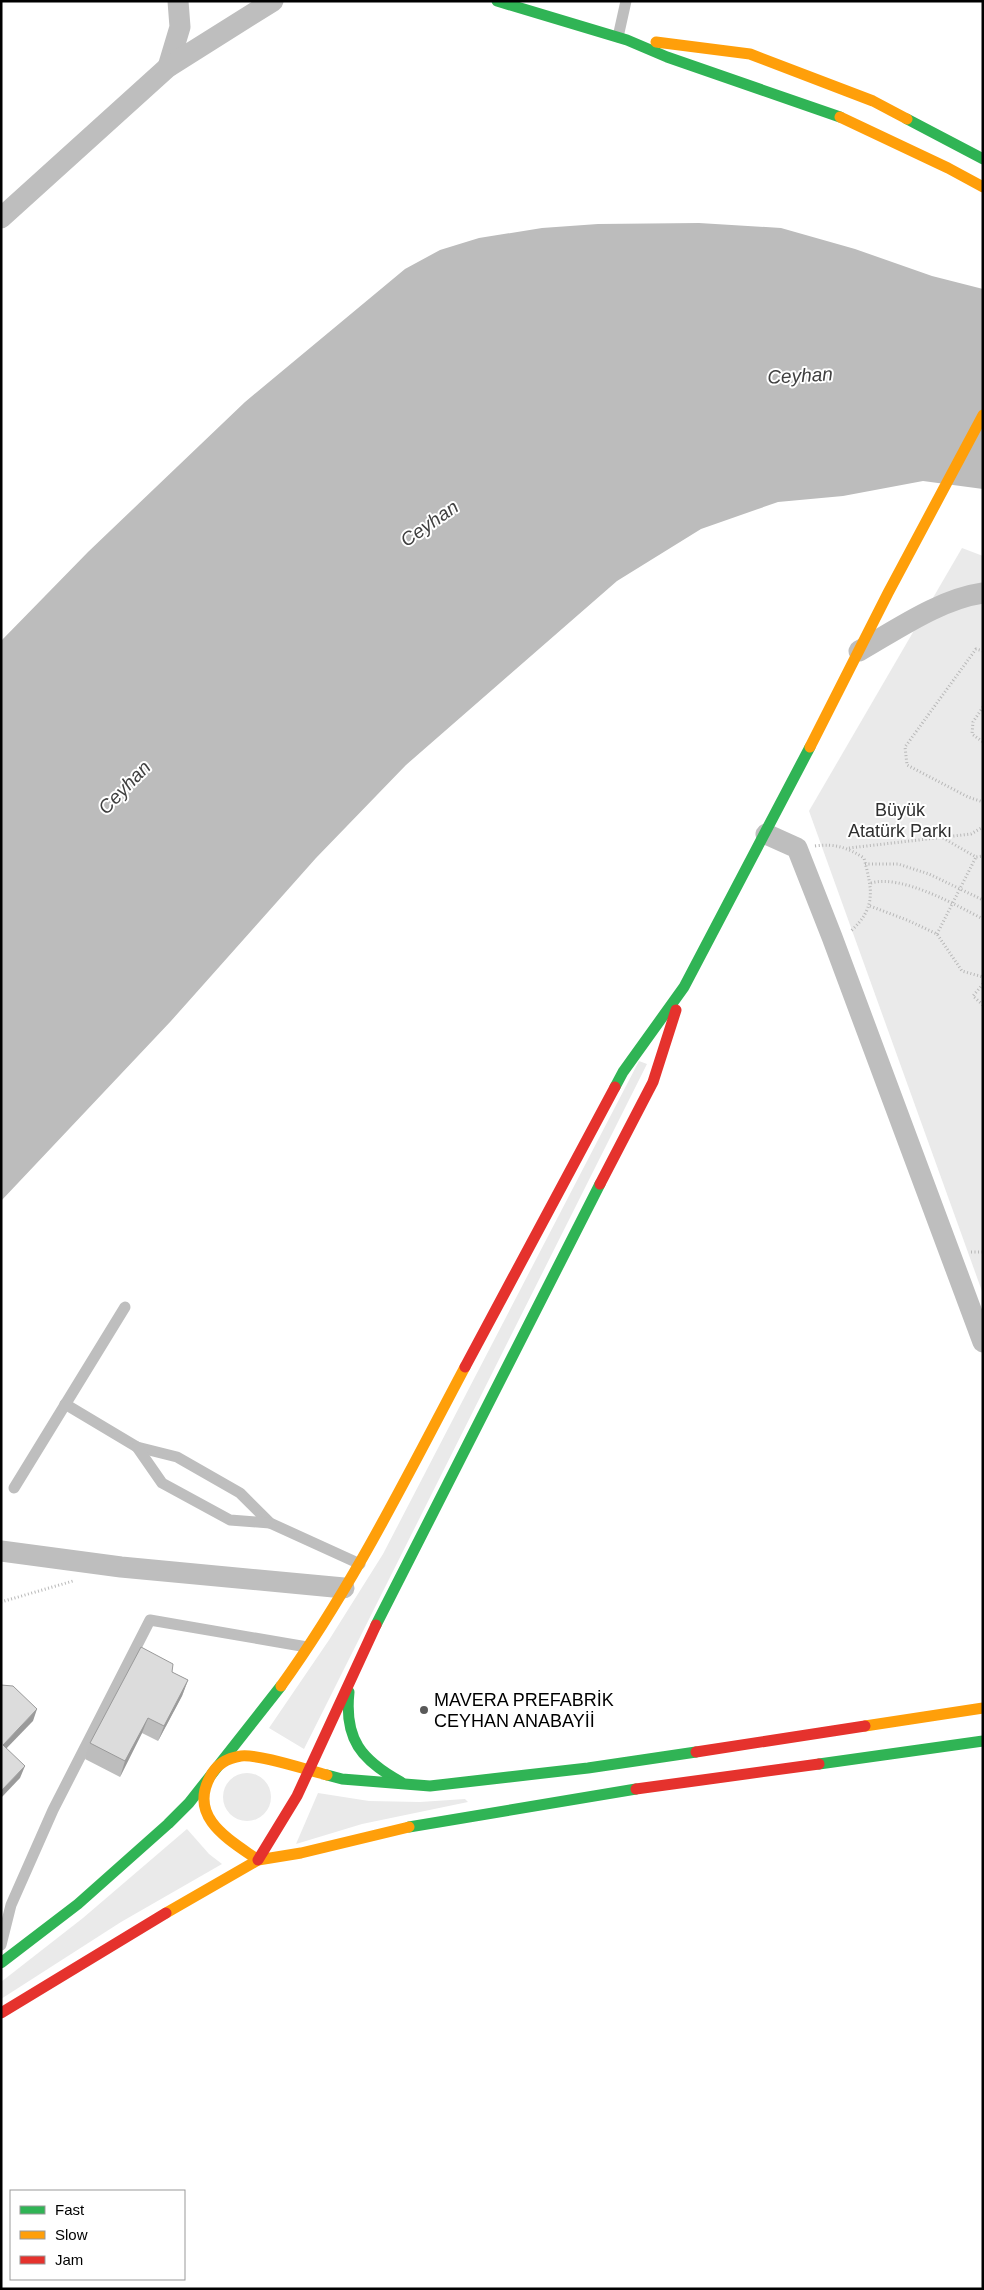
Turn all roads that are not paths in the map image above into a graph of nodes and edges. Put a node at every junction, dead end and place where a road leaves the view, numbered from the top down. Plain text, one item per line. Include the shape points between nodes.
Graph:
1 (178, 1) edge
2 (273, 1) edge
3 (497, 1) edge
4 (626, 1) edge
5 (622, 38) junction
6 (168, 67) junction
7 (983, 158) edge
8 (983, 187) edge
9 (1, 218) edge
10 (983, 415) edge
11 (983, 593) edge
12 (859, 651) junction
13 (766, 834) junction
14 (684, 987) junction
15 (125, 1307) dead end
16 (983, 1342) edge
17 (65, 1404) junction
18 (137, 1447) junction
19 (14, 1488) dead end
20 (270, 1523) junction
21 (1, 1551) edge
22 (360, 1564) junction
23 (344, 1588) junction
24 (308, 1647) junction
25 (355, 1668) junction
26 (983, 1708) edge
27 (983, 1742) edge
28 (309, 1772) junction
29 (212, 1773) junction
30 (407, 1785) junction
31 (258, 1860) junction
32 (1, 1945) edge
33 (1, 1962) edge
34 (1, 2013) edge

1 - 6 street via 180,27
2 - 6 street
3 - 5 main road
4 - 5 lane
5 - 7 main road via 750,54 873,101
5 - 8 main road via 667,58 845,119
6 - 9 street
10 - 12 main road
11 - 12 street via 968,595 916,618
12 - 13 main road
13 - 14 main road
13 - 16 street via 798,848
14 - 22 main road via 622,1072
14 - 25 main road via 653,1082
15 - 17 lane
17 - 18 lane
17 - 19 lane
18 - 20 lane via 176,1457 240,1493
18 - 20 lane via 162,1483 230,1520
20 - 22 lane
21 - 23 street via 121,1567
22 - 23 main road
23 - 24 main road
24 - 29 main road via 259,1716
24 - 32 lane via 150,1620 53,1810 11,1905
25 - 28 main road
25 - 30 main road via 347,1706 352,1739 378,1770
26 - 30 main road via 560,1772 430,1786
27 - 31 main road via 594,1795 403,1828
28 - 29 main road via 249,1756 234,1757
28 - 30 main road via 342,1779
28 - 31 main road
29 - 31 main road via 205,1785 203,1798 212,1824
29 - 33 main road via 189,1803 154,1837 78,1904
31 - 34 main road

